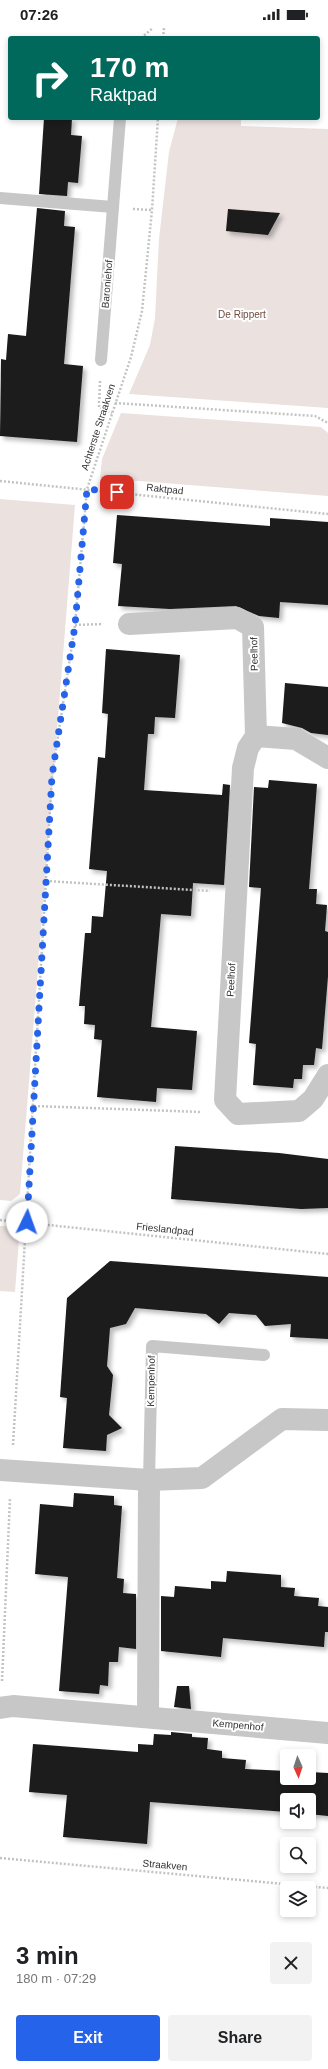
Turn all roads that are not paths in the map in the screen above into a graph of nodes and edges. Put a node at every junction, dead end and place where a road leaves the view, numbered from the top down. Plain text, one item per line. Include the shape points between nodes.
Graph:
1 (120, 120) edge
2 (0, 198) edge
3 (113, 207) junction
4 (101, 360) road end
5 (129, 624) dead end
6 (256, 736) junction
7 (328, 758) edge
8 (328, 1075) edge
9 (264, 1355) dead end
10 (328, 1420) edge
11 (0, 1470) edge
12 (149, 1480) junction
13 (6, 1707) edge
14 (148, 1717) junction
15 (328, 1733) edge

1 - 3 lane, Baroniehof
2 - 3 lane
3 - 4 lane, Baroniehof
5 - 6 street, Peelhof via 237,618 253,627
6 - 7 street via 296,739
6 - 8 street, Peelhof via 248,748 242,768 225,1100 238,1114 299,1111 313,1100
9 - 12 lane, Kempenhof via 152,1346
10 - 12 street via 282,1419 202,1478
11 - 12 street
12 - 14 street, Kempenhof
13 - 14 street, Kempenhof
14 - 15 street, Kempenhof

